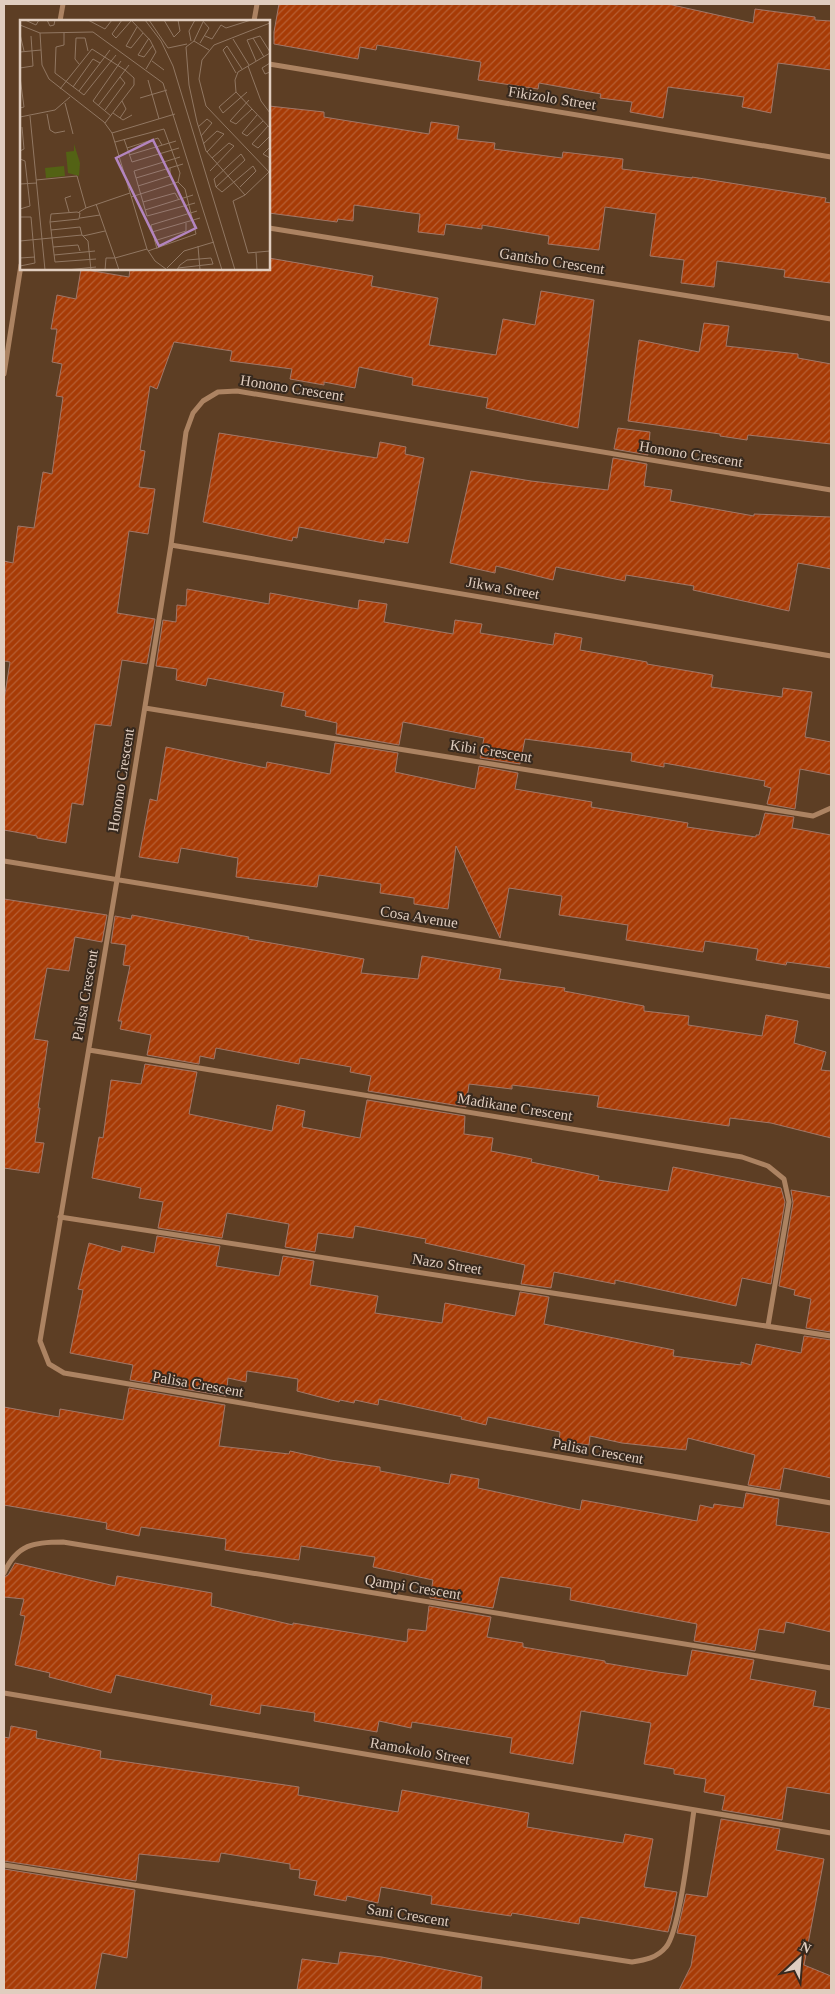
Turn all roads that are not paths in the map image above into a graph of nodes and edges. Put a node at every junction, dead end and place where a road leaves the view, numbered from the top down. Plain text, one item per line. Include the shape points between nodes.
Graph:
1 (63, 4) edge
2 (257, 4) edge
3 (60, 20) edge
4 (254, 20) edge
5 (270, 64) edge
6 (831, 157) edge
7 (270, 228) edge
8 (20, 270) edge
9 (831, 319) edge
10 (4, 374) edge
11 (831, 490) edge
12 (171, 545) junction
13 (831, 656) edge
14 (145, 708) junction
15 (831, 808) edge
16 (4, 860) edge
17 (117, 880) junction
18 (831, 997) edge
19 (89, 1050) junction
20 (60, 1217) junction
21 (768, 1326) junction
22 (831, 1336) edge
23 (831, 1503) edge
24 (4, 1573) edge
25 (831, 1668) edge
26 (4, 1693) edge
27 (694, 1810) junction
28 (831, 1833) edge
29 (4, 1865) edge

1 - 3 street
2 - 4 street
5 - 6 street, Fikizolo Street
7 - 9 street, Gantsho Crescent
8 - 10 street
11 - 12 street, Honono Crescent via 237,390 218,392 203,400 193,413 186,432
12 - 13 street, Jikwa Street
12 - 14 street, Honono Crescent
14 - 15 street, Kibi Crescent via 814,816
14 - 17 street, Honono Crescent
16 - 17 street, Cosa Avenue
17 - 18 street, Cosa Avenue
17 - 19 street, Palisa Crescent
19 - 20 street, Palisa Crescent
19 - 21 street, Madikane Crescent via 742,1157 768,1166 784,1180 789,1202
20 - 21 street, Nazo Street
20 - 23 street, Palisa Crescent via 40,1340 49,1364 64,1374
21 - 22 street, Nazo Street
24 - 25 street, Qampi Crescent via 10,1559 25,1546 63,1542
26 - 27 street, Ramokolo Street
27 - 28 street, Ramokolo Street
27 - 29 street, Sani Crescent via 676,1923 667,1947 652,1959 632,1962

